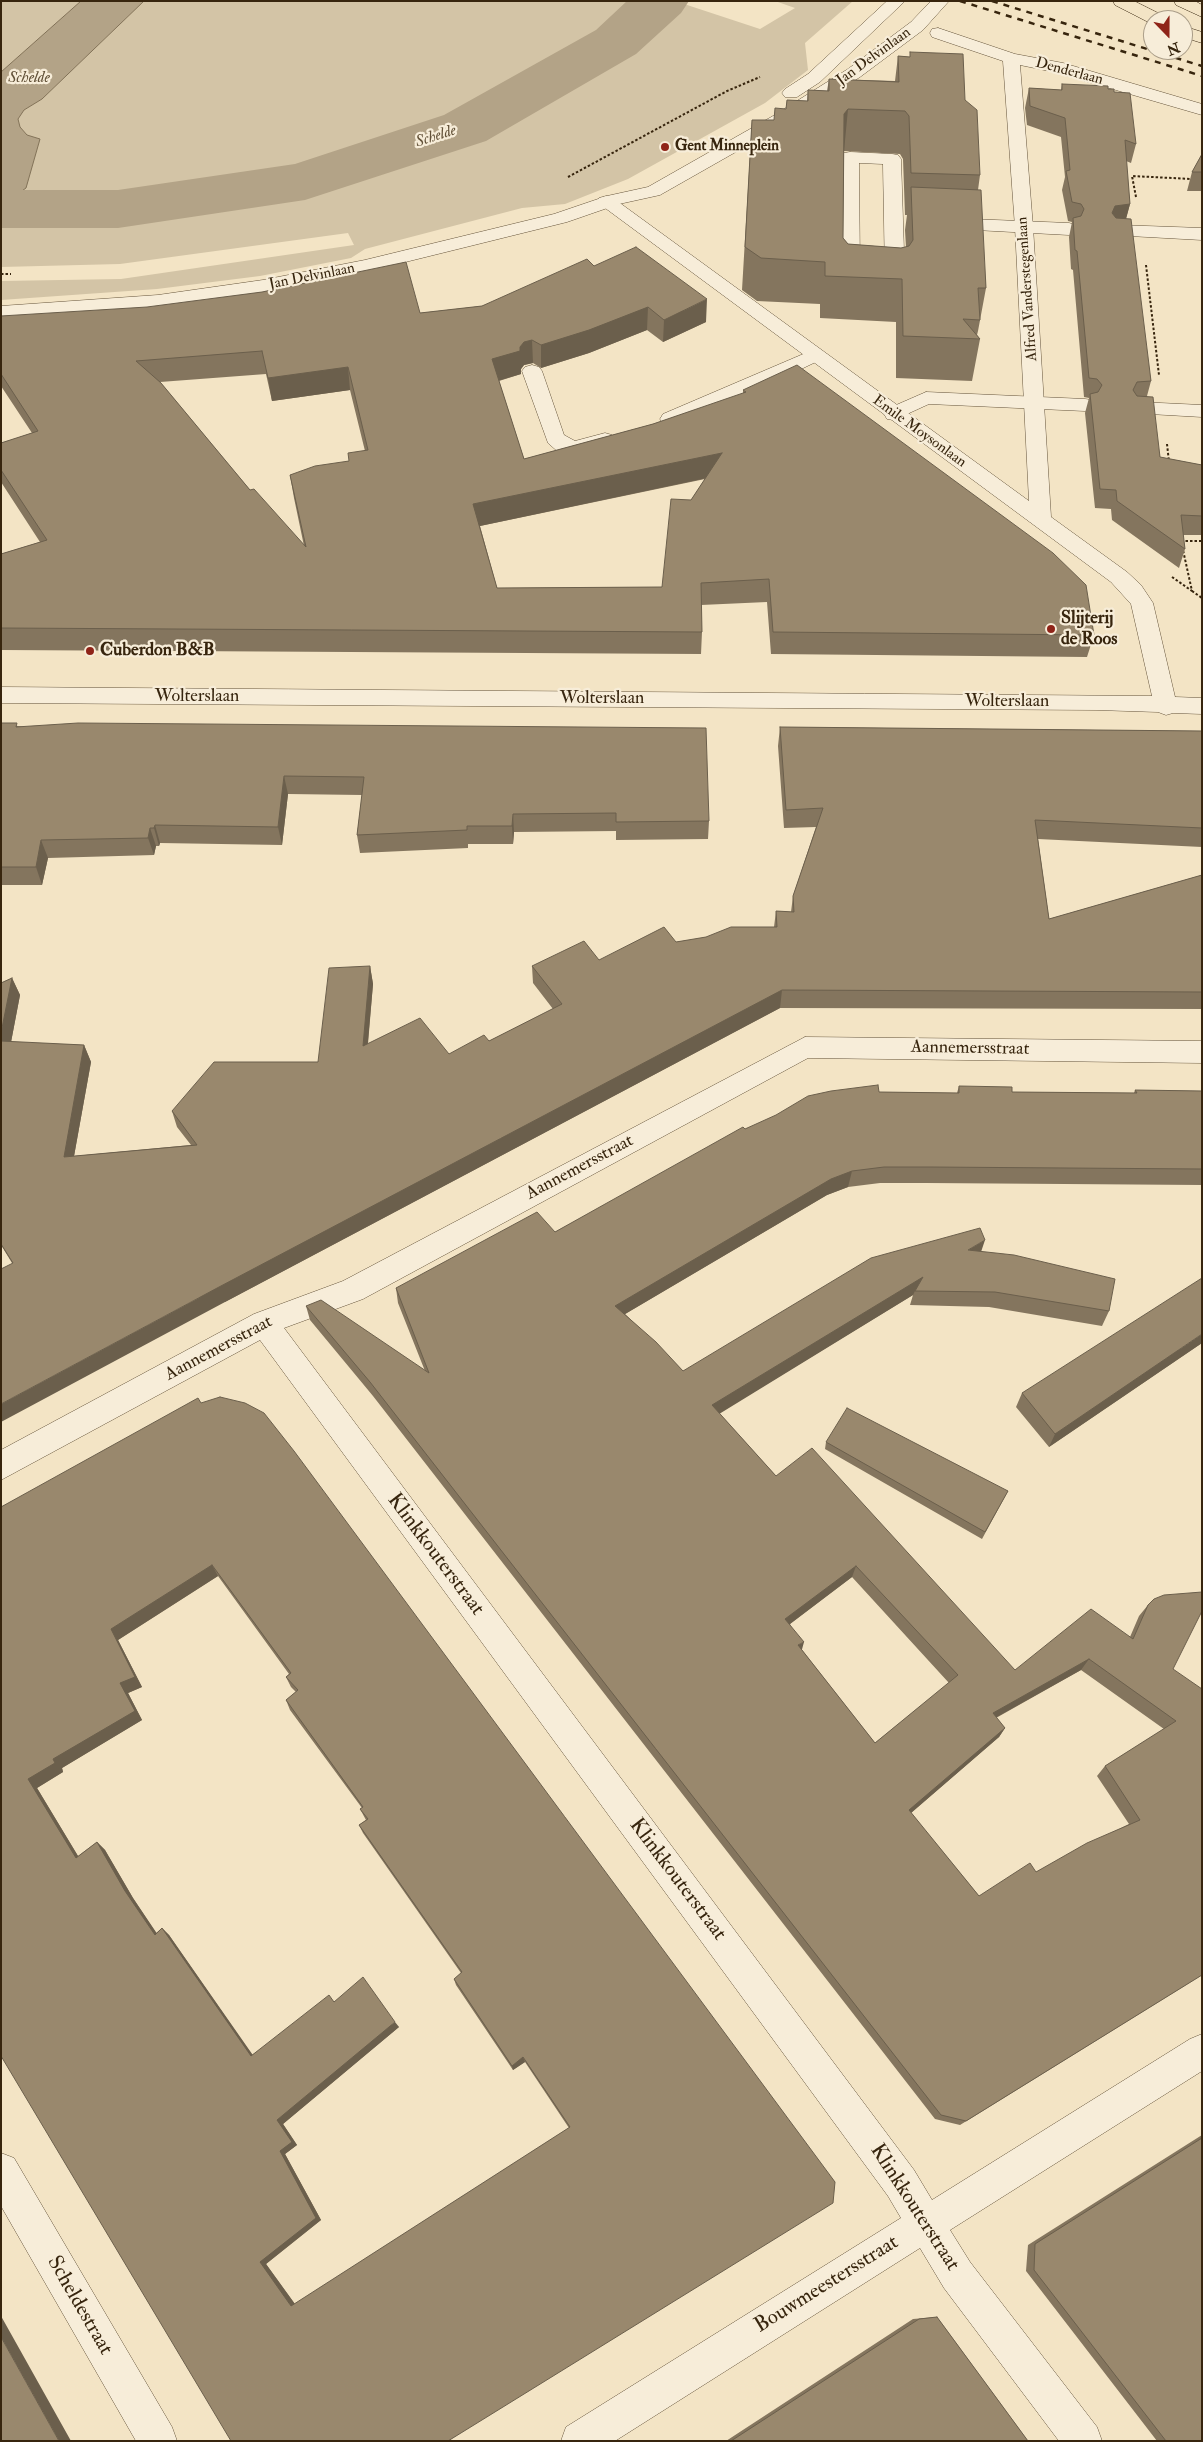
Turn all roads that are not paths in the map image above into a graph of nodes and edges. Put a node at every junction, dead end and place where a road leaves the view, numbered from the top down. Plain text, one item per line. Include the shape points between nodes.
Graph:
1 (897, 1) edge
2 (941, 1) edge
3 (1121, 1) edge
4 (1182, 1) edge
5 (1143, 12) edge
6 (1202, 12) edge
7 (938, 33) dead end
8 (1011, 58) junction
9 (1202, 110) edge
10 (679, 157) dead end
11 (645, 176) dead end
12 (610, 201) junction
13 (894, 222) junction
14 (913, 223) edge
15 (931, 224) edge
16 (1024, 227) junction
17 (1069, 229) dead end
18 (1118, 231) edge
19 (1202, 234) edge
20 (1, 312) edge
21 (815, 355) junction
22 (532, 371) dead end
23 (1036, 403) junction
24 (1085, 405) dead end
25 (1138, 408) edge
26 (1202, 411) edge
27 (894, 414) junction
28 (648, 427) edge
29 (620, 436) edge
30 (1041, 521) junction
31 (1, 695) edge
32 (1202, 706) edge
33 (1166, 707) junction
34 (1202, 1052) edge
35 (264, 1323) junction
36 (1, 1466) edge
37 (1202, 2051) edge
38 (1, 2171) edge
39 (926, 2224) junction
40 (158, 2441) edge
41 (580, 2441) edge
42 (1083, 2441) edge

1 - 10 street, Jan Delvinlaan via 814,78
2 - 12 street, Jan Delvinlaan via 916,26 854,74 779,120 654,191
3 - 5 main road
4 - 6 main road
7 - 8 street, Denderlaan
8 - 9 street, Denderlaan via 1057,67
8 - 16 street, Alfred Vanderstegenlaan
11 - 12 street, Jan Delvinlaan
12 - 20 street, Jan Delvinlaan via 560,218 384,262 263,286 158,301
12 - 21 street, Emile Moysonlaan
13 - 13 street via 895,283 850,282 850,157 892,159
13 - 14 street
15 - 16 street
16 - 17 street
16 - 23 street, Alfred Vanderstegenlaan
18 - 19 street
21 - 27 street, Emile Moysonlaan
21 - 28 street via 693,411
22 - 29 street via 555,438 562,444 575,448
23 - 24 street
23 - 27 street via 926,398
23 - 30 street, Alfred Vanderstegenlaan
25 - 26 street
27 - 30 street, Emile Moysonlaan
30 - 33 street, Emile Moysonlaan via 1119,577 1142,603
31 - 33 street, Wolterslaan via 1097,702
32 - 33 street, Wolterslaan
34 - 35 street, Aannemersstraat via 805,1047 353,1290
35 - 36 street, Aannemersstraat
35 - 39 street, Klinkkouterstraat via 901,2182
37 - 39 street, Bouwmeestersstraat
38 - 40 street, Scheldestraat
39 - 41 street, Bouwmeestersstraat
39 - 42 street, Klinkkouterstraat via 957,2275

